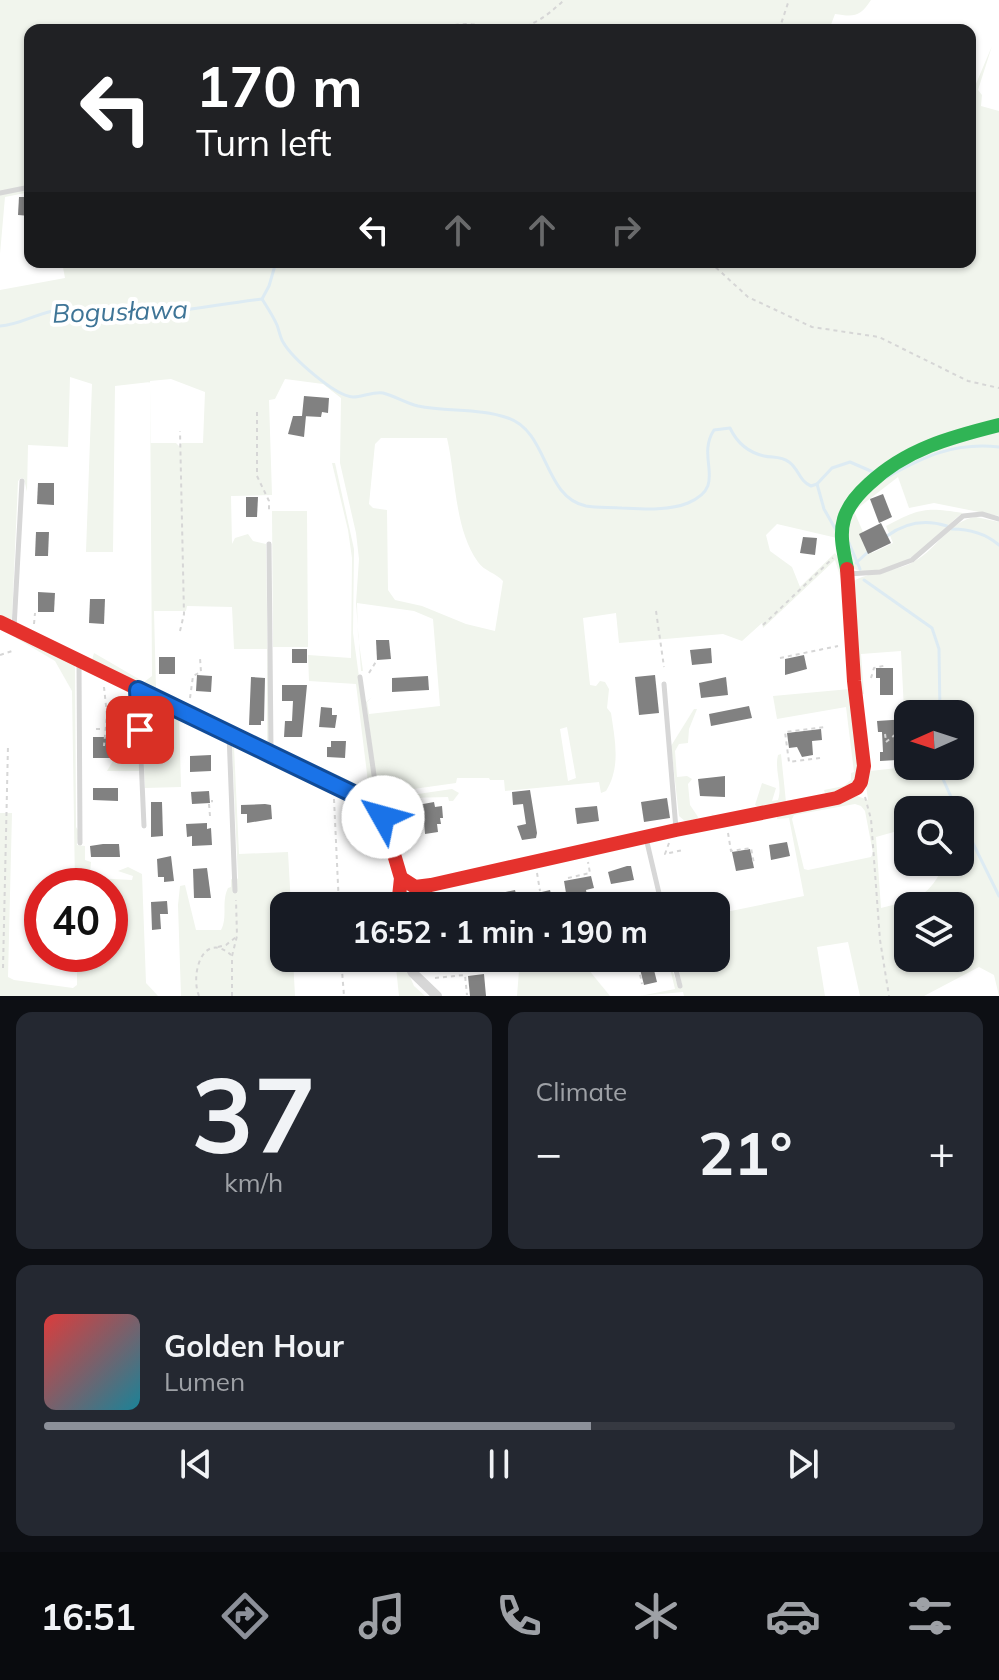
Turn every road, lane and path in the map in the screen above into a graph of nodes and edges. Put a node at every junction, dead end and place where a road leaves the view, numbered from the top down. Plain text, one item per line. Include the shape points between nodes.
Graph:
1 (564, 0) edge
2 (789, 0) edge
3 (528, 24) edge
4 (781, 24) edge
5 (24, 188) edge
6 (0, 193) edge
7 (717, 268) edge
8 (999, 388) edge
9 (257, 412) dead end
10 (999, 425) edge
11 (180, 431) dead end
12 (22, 481) dead end
13 (269, 513) dead end
14 (999, 519) edge
15 (269, 544) dead end
16 (842, 548) junction
17 (847, 574) junction
18 (656, 611) dead end
19 (35, 613) dead end
20 (763, 625) dead end
21 (7, 626) edge
22 (34, 629) dead end
23 (180, 631) dead end
24 (846, 645) dead end
25 (12, 651) dead end
26 (0, 655) edge
27 (200, 658) dead end
28 (780, 658) dead end
29 (377, 660) dead end
30 (79, 661) junction
31 (887, 665) dead end
32 (664, 667) dead end
33 (369, 673) dead end
34 (360, 677) dead end
35 (871, 678) dead end
36 (104, 684) dead end
37 (664, 684) dead end
38 (138, 690) junction
39 (190, 698) dead end
40 (826, 727) dead end
41 (105, 729) junction
42 (87, 732) dead end
43 (228, 733) junction
44 (885, 734) dead end
45 (894, 736) edge
46 (887, 742) junction
47 (880, 743) dead end
48 (8, 745) dead end
49 (104, 746) dead end
50 (271, 755) junction
51 (820, 758) dead end
52 (859, 785) junction
53 (339, 787) junction
54 (212, 800) dead end
55 (372, 803) junction
56 (210, 816) dead end
57 (144, 826) dead end
58 (727, 829) dead end
59 (674, 835) junction
60 (646, 837) junction
61 (80, 843) dead end
62 (683, 850) dead end
63 (591, 860) dead end
64 (754, 864) dead end
65 (538, 868) dead end
66 (401, 878) junction
67 (568, 878) dead end
68 (235, 891) joint
69 (540, 891) dead end
70 (338, 892) edge
71 (400, 892) edge
72 (659, 892) edge
73 (237, 936) junction
74 (216, 948) junction
75 (232, 956) junction
76 (3, 968) dead end
77 (342, 972) edge
78 (412, 972) edge
79 (640, 972) edge
80 (676, 972) edge
81 (427, 979) dead end
82 (642, 984) dead end
83 (680, 986) dead end
84 (467, 995) edge
85 (199, 996) edge
86 (232, 996) edge
87 (344, 996) edge
88 (437, 996) edge
89 (889, 996) edge

1 - 3 path
2 - 4 path
5 - 6 lane
7 - 8 path via 748,297 812,327 879,337 968,381
9 - 13 path via 257,476
10 - 16 street via 935,442 881,471 846,512
11 - 23 path
12 - 21 lane
14 - 17 lane via 963,516 912,560 880,572
15 - 50 lane
16 - 17 street
16 - 20 path
17 - 52 street via 863,760
18 - 32 path
19 - 22 path
21 - 30 street
24 - 28 path
25 - 26 path
27 - 39 path via 201,672 193,676
29 - 33 path
30 - 38 street
30 - 61 lane
31 - 35 path via 874,668
34 - 55 lane via 375,782
36 - 41 path
37 - 59 lane
38 - 43 street
38 - 57 lane
40 - 51 path via 785,732 789,762
41 - 42 path
41 - 49 path
43 - 50 street
43 - 68 lane
44 - 46 path
45 - 46 path
46 - 47 path
48 - 76 path
50 - 53 street
52 - 59 street via 837,798
52 - 89 path via 871,819
53 - 55 street
53 - 70 path via 333,801
54 - 56 path
55 - 66 street via 383,817
58 - 64 path via 731,851 751,848
59 - 60 street
59 - 62 path via 665,854
60 - 66 street via 431,885 415,887
60 - 72 lane
63 - 67 path via 590,873
65 - 69 path
66 - 71 street
68 - 73 path
73 - 74 path
73 - 75 path
74 - 75 path
74 - 85 path via 199,961
75 - 86 path
77 - 87 path
78 - 88 street
79 - 82 path
80 - 83 lane
81 - 84 path via 465,975

